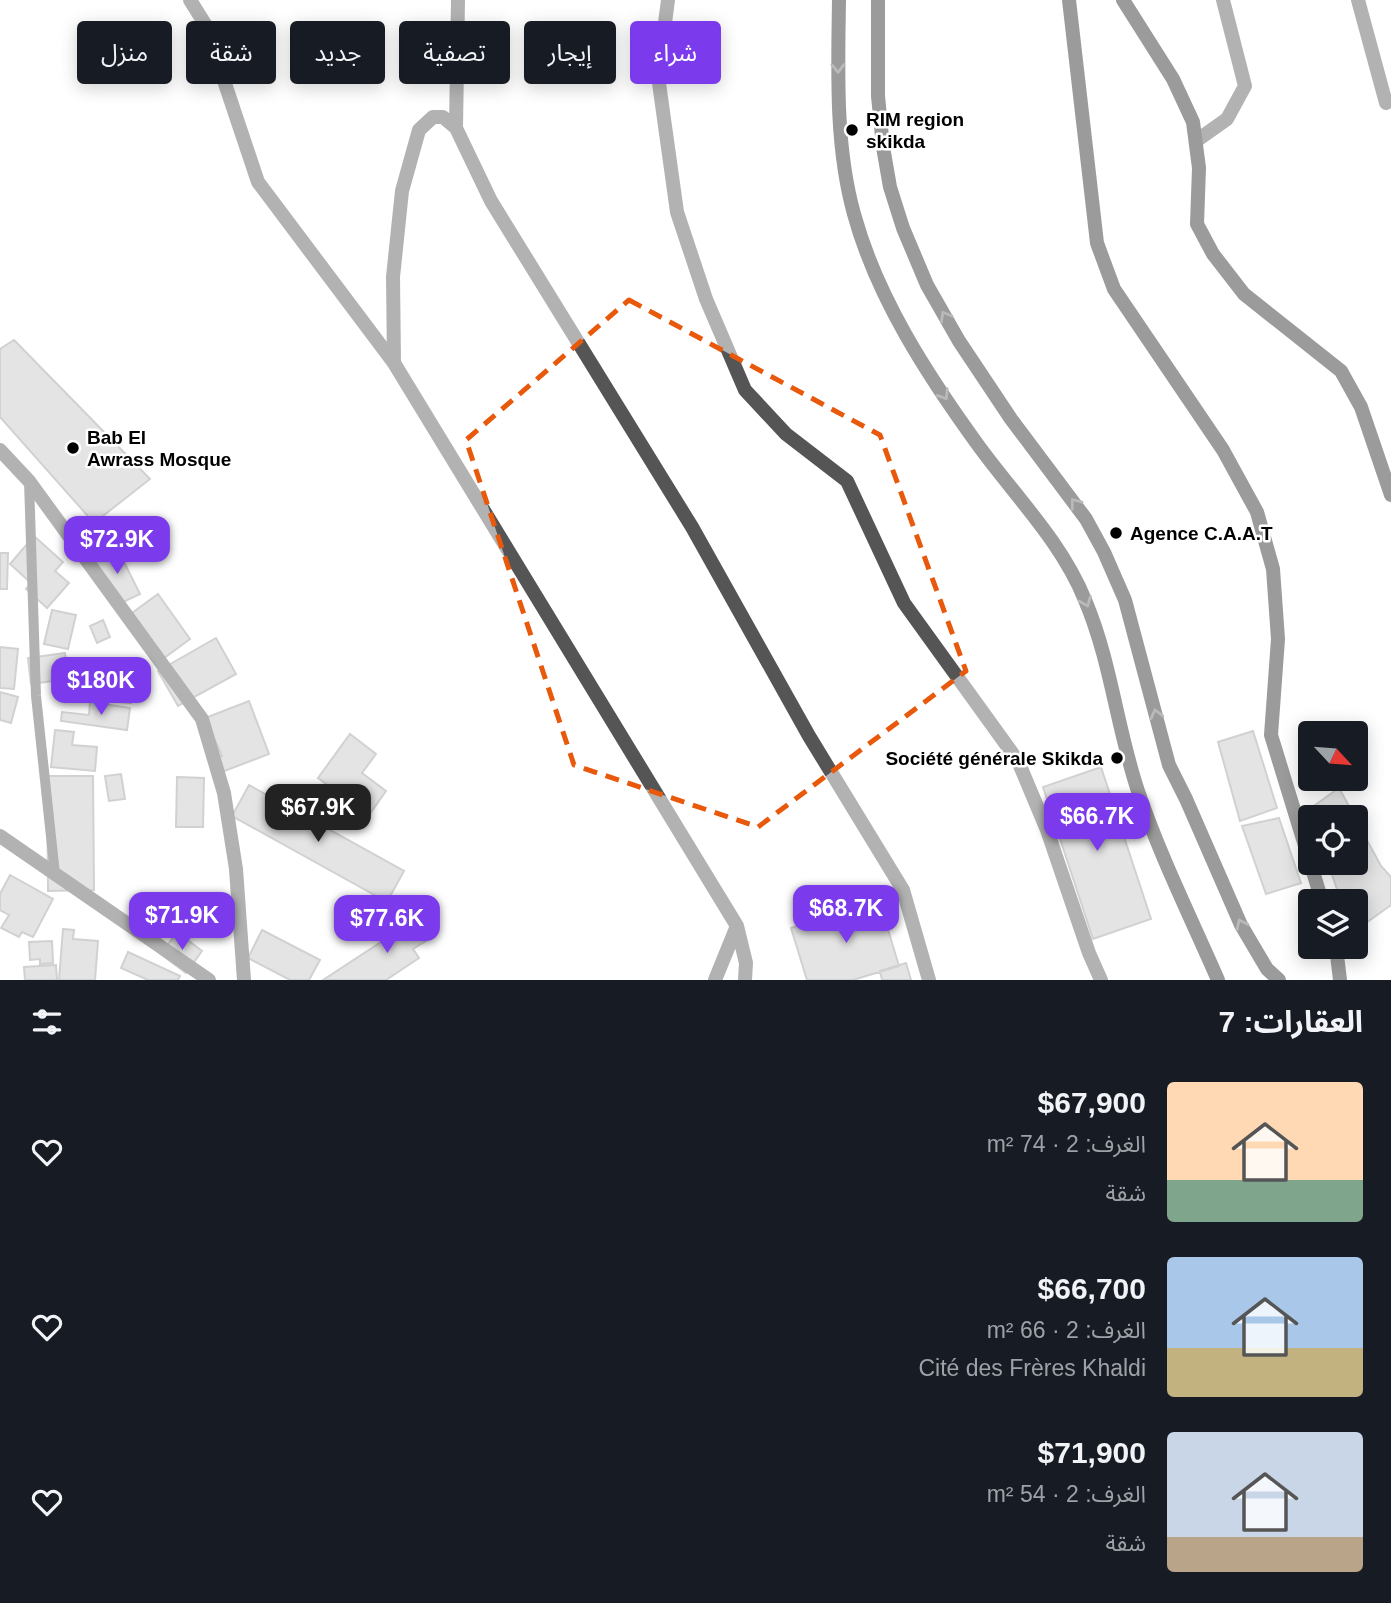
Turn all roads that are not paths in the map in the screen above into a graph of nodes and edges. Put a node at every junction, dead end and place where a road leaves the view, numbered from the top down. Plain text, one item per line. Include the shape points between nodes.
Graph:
1 (190, 0) edge
2 (458, 0) edge
3 (668, 0) edge
4 (839, 0) edge
5 (878, 0) edge
6 (1069, 0) edge
7 (1123, 0) edge
8 (1223, 0) edge
9 (1358, 0) edge
10 (1386, 103) dead end
11 (456, 128) junction
12 (1196, 141) junction
13 (394, 363) junction
14 (0, 450) edge
15 (29, 481) junction
16 (1391, 495) edge
17 (0, 836) edge
18 (55, 874) junction
19 (1318, 889) edge
20 (737, 926) junction
21 (1337, 959) edge
22 (209, 980) edge
23 (244, 980) edge
24 (715, 980) edge
25 (745, 980) edge
26 (929, 980) edge
27 (1101, 980) edge
28 (1217, 980) edge
29 (1279, 980) edge
30 (1340, 980) edge

1 - 13 street via 205,24 258,182
2 - 11 street
3 - 27 street via 658,76 677,212 706,299 745,390 786,434 847,481 904,603 1018,761
4 -> 28 main road via 844,164 869,256 917,355 999,473 1062,553 1085,600 1138,791
29 -> 5 main road via 1267,969 1241,925 1169,765 1125,600 1104,552 1086,519 959,341 927,285 903,228 883,147
6 - 19 main road via 1097,243 1114,289 1223,450 1257,512 1273,569 1278,639 1271,735
7 - 12 main road via 1173,79 1193,122
8 - 12 street via 1245,86 1227,119
9 - 10 street
11 - 13 street via 443,117 433,117 419,130 402,191 393,277
11 - 26 street via 491,201 692,527 809,736 903,890
12 - 16 main road via 1197,223 1213,254 1244,294 1341,371 1362,407
13 - 20 street
14 - 15 street
15 - 18 lane via 36,696
15 - 23 street via 202,719 224,793 236,869
17 - 18 street
18 - 22 street
20 - 24 street
20 - 25 street
21 - 30 main road

